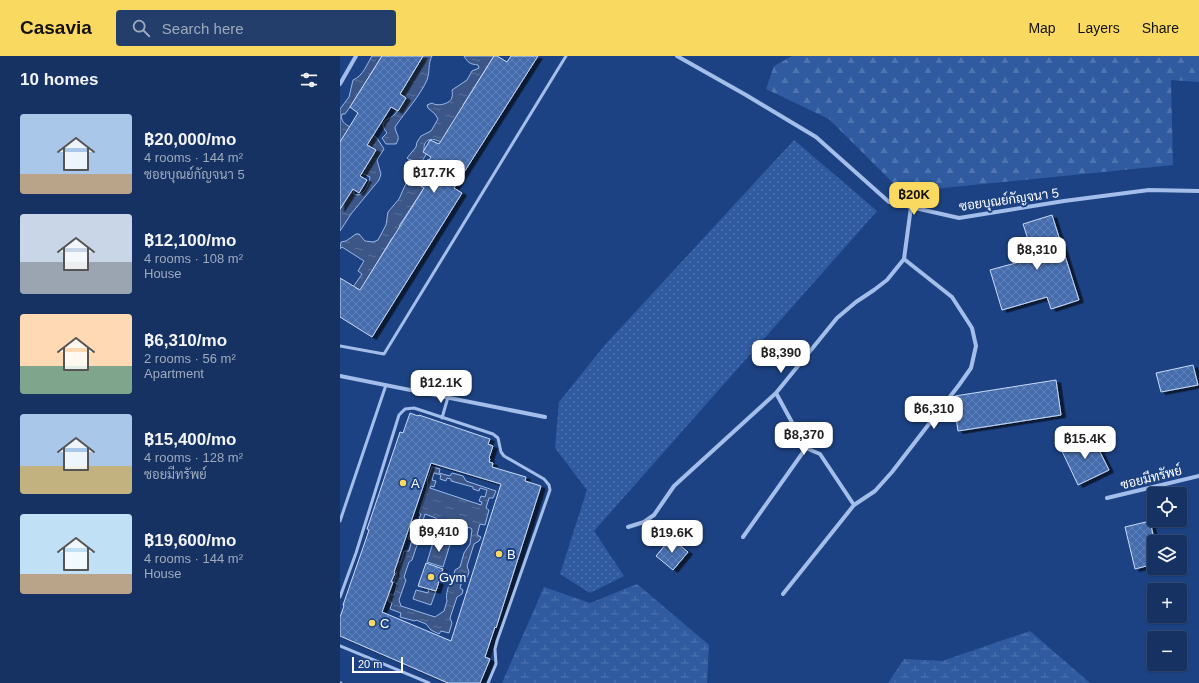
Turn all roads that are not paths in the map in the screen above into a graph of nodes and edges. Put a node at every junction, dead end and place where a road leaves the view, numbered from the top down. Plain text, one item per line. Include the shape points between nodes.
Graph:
1 (356, 56) edge
2 (566, 56) edge
3 (677, 56) edge
4 (340, 84) edge
5 (1199, 191) edge
6 (911, 207) junction
7 (904, 259) junction
8 (340, 346) edge
9 (340, 376) edge
10 (386, 385) junction
11 (776, 393) junction
12 (448, 397) junction
13 (545, 417) dead end
14 (442, 418) junction
15 (806, 448) junction
16 (1199, 476) edge
17 (1108, 498) dead end
18 (854, 505) junction
19 (340, 521) edge
20 (628, 527) dead end
21 (743, 536) dead end
22 (782, 594) dead end
23 (340, 597) edge
24 (340, 646) edge
25 (429, 683) edge
26 (488, 683) edge

1 - 4 street
2 - 8 lane via 384,354
3 - 6 street, ซอยบุณย์กัญจนา 5 via 816,137 889,202
5 - 6 street, ซอยบุณย์กัญจนา 5 via 1149,190 959,218
6 - 7 street
7 - 11 street via 887,280 837,318
7 - 18 street via 952,296 972,328 976,346 971,368 959,385 875,491
9 - 10 street
10 - 12 street
10 - 19 lane
11 - 15 street
11 - 20 street via 674,486 654,515 644,522
12 - 13 street
12 - 14 lane
14 - 23 lane via 414,408 405,409 399,415
14 - 26 lane via 494,434 504,456 544,479 550,490 497,641 496,664
15 - 18 street via 820,454
15 - 21 street
16 - 17 street, ซอยมีทรัพย์
18 - 22 street
24 - 25 lane

